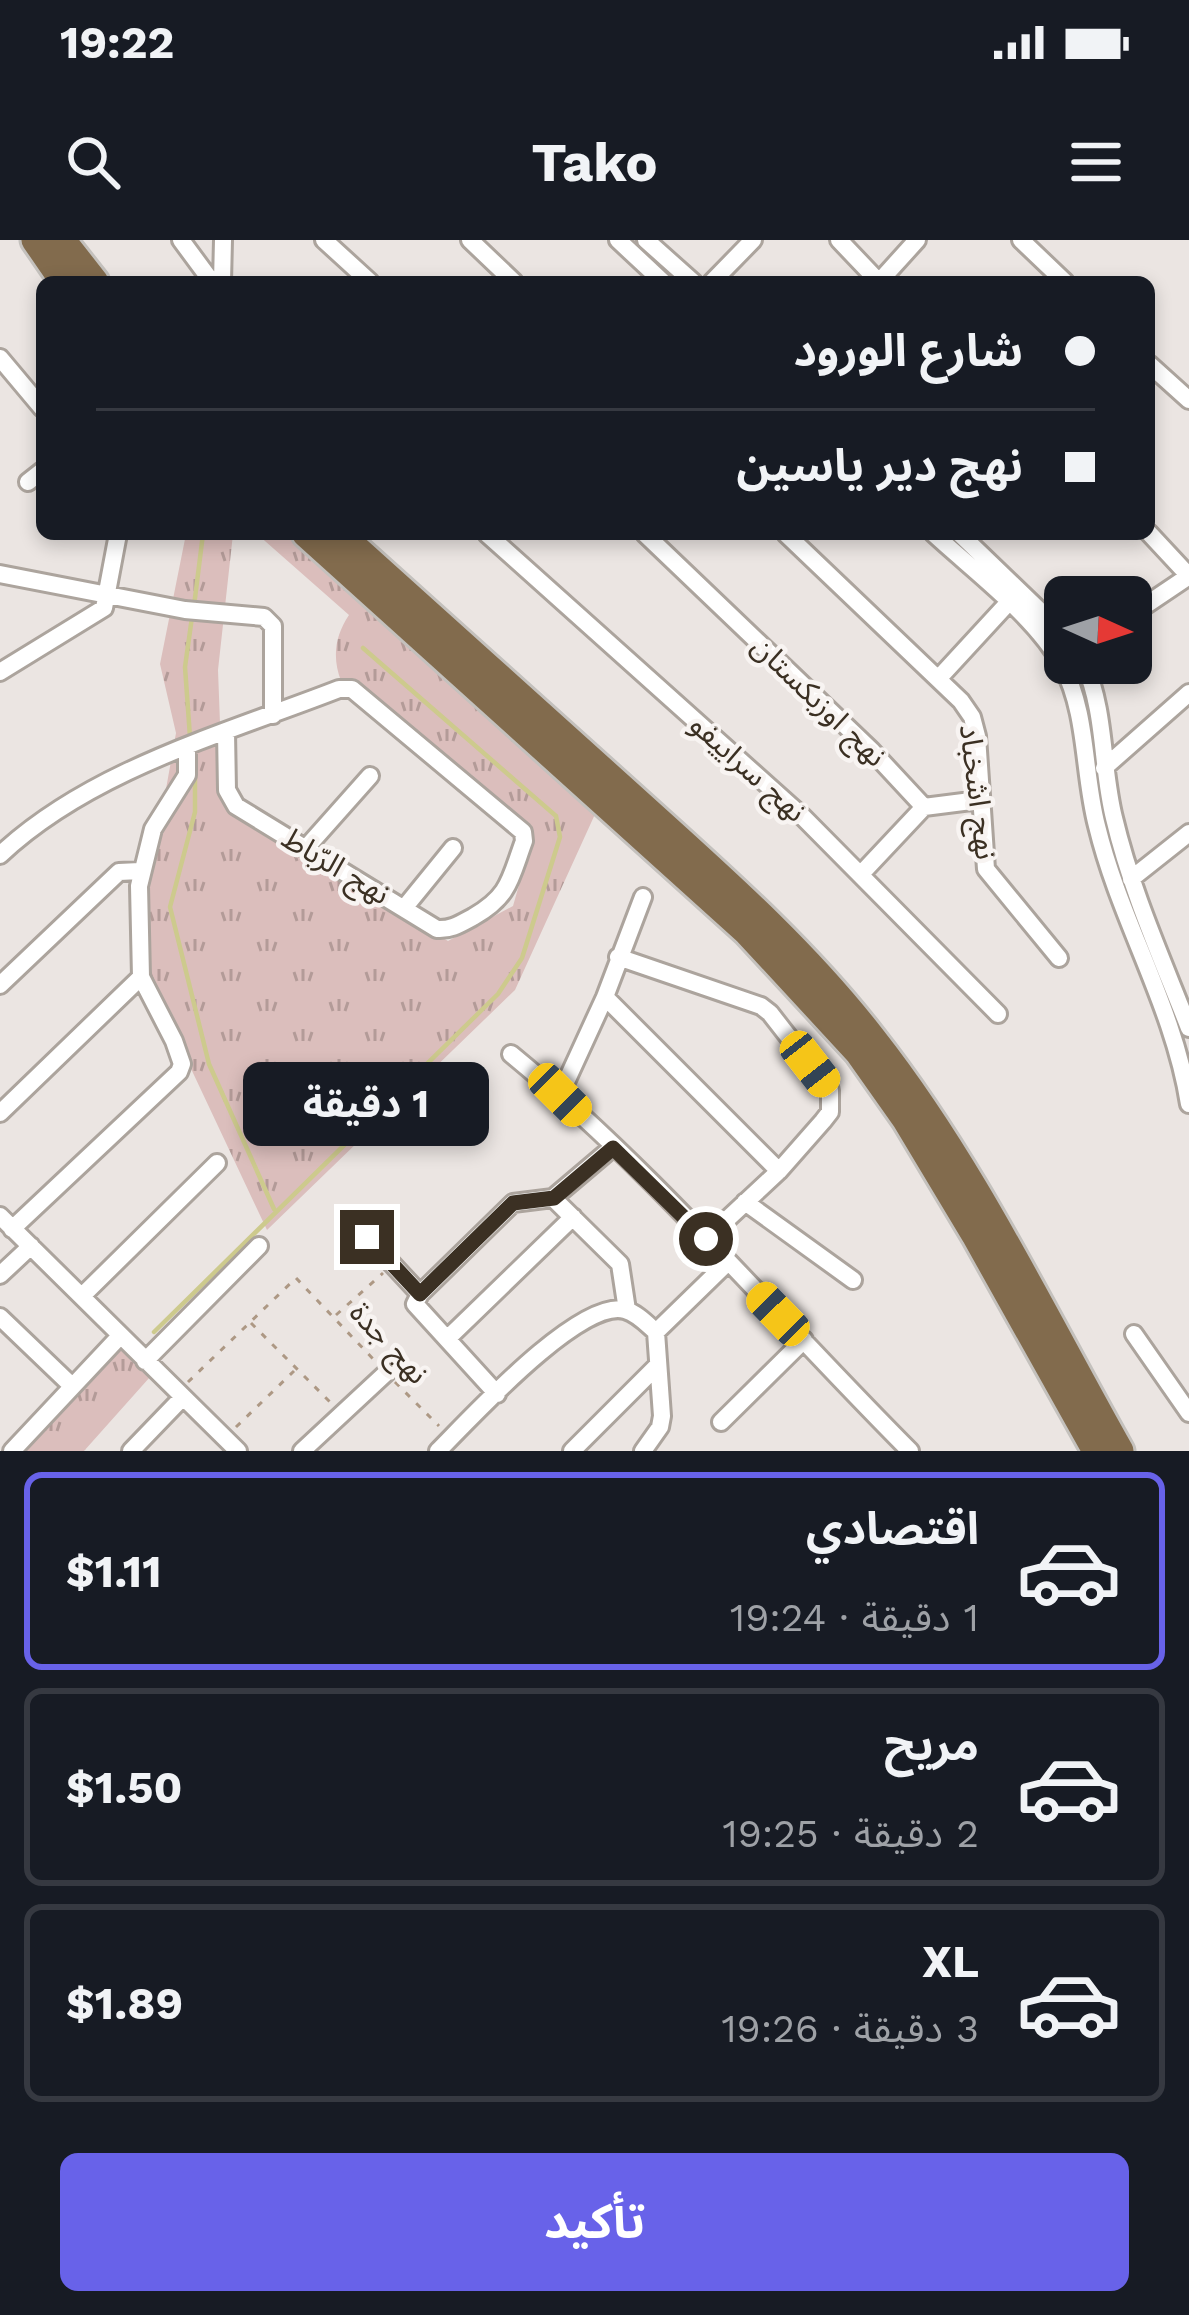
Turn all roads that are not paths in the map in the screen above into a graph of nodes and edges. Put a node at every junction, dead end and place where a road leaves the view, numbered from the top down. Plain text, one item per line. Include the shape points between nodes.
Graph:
1 (32, 240) edge
2 (181, 240) edge
3 (223, 240) edge
4 (324, 240) edge
5 (470, 240) edge
6 (618, 240) edge
7 (646, 240) edge
8 (753, 240) edge
9 (839, 240) edge
10 (917, 240) edge
11 (1029, 242) edge
12 (64, 258) edge
13 (208, 276) edge
14 (222, 276) edge
15 (363, 276) edge
16 (508, 276) edge
17 (656, 276) edge
18 (686, 276) edge
19 (718, 276) edge
20 (873, 276) edge
21 (884, 276) edge
22 (1060, 276) edge
23 (0, 358) edge
24 (1155, 369) edge
25 (1189, 400) edge
26 (36, 401) edge
27 (1155, 539) edge
28 (117, 540) edge
29 (313, 540) edge
30 (347, 540) edge
31 (494, 540) edge
32 (650, 540) edge
33 (792, 540) edge
34 (940, 540) edge
35 (966, 540) edge
36 (0, 574) edge
37 (1189, 576) edge
38 (108, 596) junction
39 (1152, 601) edge
40 (1008, 603) junction
41 (1044, 615) edge
42 (1044, 640) edge
43 (0, 672) edge
44 (938, 679) junction
45 (1071, 684) edge
46 (1091, 684) edge
47 (1189, 692) edge
48 (273, 715) junction
49 (226, 731) junction
50 (187, 746) junction
51 (1104, 768) junction
52 (370, 776) dead end
53 (979, 800) junction
54 (924, 807) junction
55 (1189, 833) edge
56 (306, 848) junction
57 (453, 848) dead end
58 (0, 855) edge
59 (140, 871) junction
60 (861, 874) junction
61 (1131, 879) junction
62 (643, 897) dead end
63 (405, 908) junction
64 (618, 957) junction
65 (1059, 958) dead end
66 (1189, 969) edge
67 (141, 976) junction
68 (1172, 984) junction
69 (0, 986) edge
70 (604, 997) junction
71 (998, 1014) dead end
72 (1189, 1028) edge
73 (511, 1054) dead end
74 (560, 1095) junction
75 (1189, 1104) edge
76 (0, 1113) edge
77 (613, 1148) junction
78 (217, 1163) dead end
79 (779, 1171) junction
80 (554, 1198) junction
81 (745, 1202) junction
82 (573, 1217) junction
83 (6, 1222) edge
84 (367, 1237) dead end
85 (706, 1239) junction
86 (31, 1246) junction
87 (259, 1246) dead end
88 (728, 1262) junction
89 (0, 1275) edge
90 (853, 1280) dead end
91 (420, 1294) junction
92 (82, 1296) junction
93 (626, 1310) junction
94 (0, 1317) edge
95 (656, 1332) junction
96 (1134, 1334) dead end
97 (120, 1336) junction
98 (447, 1339) junction
99 (804, 1340) junction
100 (145, 1361) junction
101 (658, 1365) junction
102 (386, 1373) road end
103 (72, 1386) junction
104 (180, 1394) junction
105 (497, 1394) junction
106 (1189, 1413) edge
107 (721, 1422) dead end
108 (0, 1438) edge
109 (232, 1445) edge
110 (444, 1445) edge
111 (141, 1448) edge
112 (12, 1451) edge
113 (302, 1451) edge
114 (572, 1451) edge
115 (643, 1451) edge
116 (910, 1451) edge
117 (1096, 1451) edge
118 (1120, 1451) edge

1 - 12 highway
2 - 13 street
3 - 14 street
4 - 15 street
5 - 16 street
6 - 17 street
7 - 18 street
8 - 19 street
9 - 20 street
10 - 21 street
11 - 22 street
23 - 26 street
24 - 25 street
27 - 37 street
28 - 38 street
29 - 117 highway via 747,932 858,1052 975,1234
30 - 118 highway via 824,979 923,1109
31 - 60 street, نهج سراييفو
32 - 54 street, نهج اوزبكستان
33 - 44 street, نهج اشخباد
34 - 40 street
35 - 41 street
36 - 38 street
37 - 39 street
38 - 43 street via 96,616
38 - 48 street via 268,619
40 - 42 street
40 - 44 street
44 - 53 street, نهج اشخباد via 972,717
45 - 75 street via 1117,896 1181,1060
46 - 51 street
47 - 51 street
48 - 49 street
48 - 63 street, نهج الرّباط via 352,689 523,832 502,898 444,930
49 - 50 street
49 - 56 street, نهج الرّباط via 229,798
50 - 58 street via 28,830
50 - 59 street via 187,775 153,829
51 - 61 street
52 - 56 street
53 - 54 street
53 - 65 street, نهج اشخباد via 986,869
54 - 60 street
55 - 61 street
56 - 63 street, نهج الرّباط
57 - 63 street
59 - 67 street
59 - 69 street via 119,872
60 - 71 street, نهج سراييفو
61 - 68 street
62 - 64 street
64 - 70 street
64 - 79 street via 760,1006 830,1090 830,1112
66 - 68 street
67 - 76 street
67 - 83 street via 174,1041 179,1072
68 - 72 street
70 - 74 street
70 - 79 street
73 - 74 street
74 - 77 street
77 - 80 street
77 - 85 street
78 - 92 street
79 - 81 street
80 - 82 street
80 - 91 street via 513,1203
81 - 85 street
81 - 90 street
82 - 93 street via 620,1264
82 - 98 street
83 - 86 street
84 - 91 street
85 - 88 street
86 - 89 street
86 - 92 street
87 - 100 street
88 - 95 street
88 - 99 street
91 - 98 street via 415,1304
92 - 97 street
93 - 95 street
93 - 105 street via 585,1317
94 - 103 street
95 - 101 street
96 - 106 street
97 - 100 street
97 - 103 street
98 - 105 street
99 - 107 street
99 - 116 street
100 - 104 street
101 - 114 street
101 - 115 street via 662,1416
102 - 113 street
103 - 112 street
104 - 109 street
104 - 111 street
105 - 110 street
108 - 112 street

